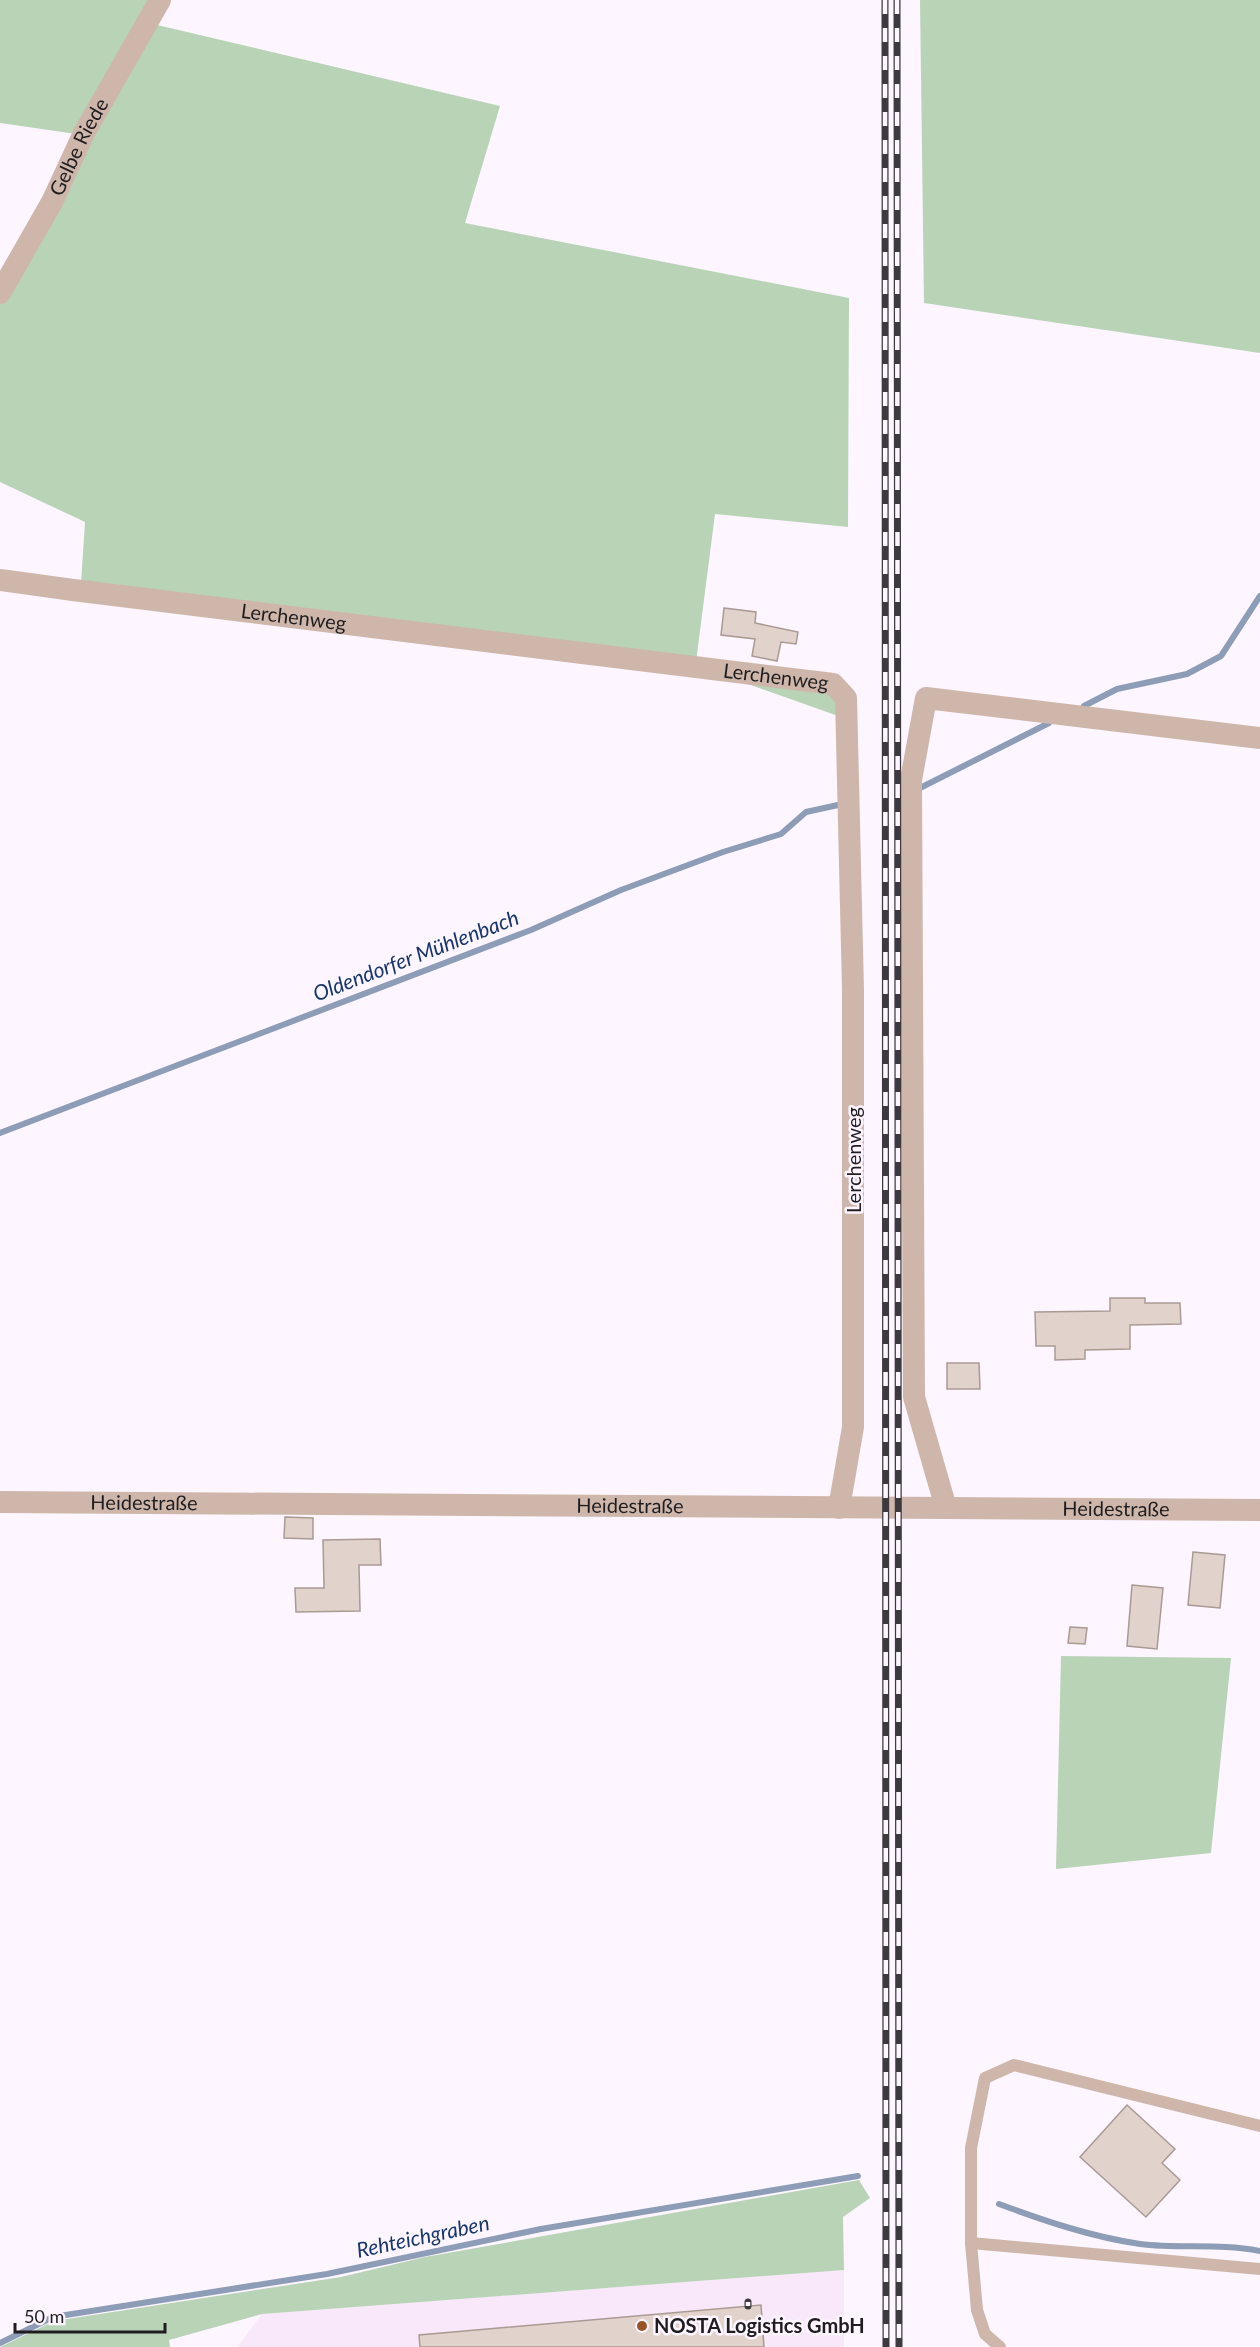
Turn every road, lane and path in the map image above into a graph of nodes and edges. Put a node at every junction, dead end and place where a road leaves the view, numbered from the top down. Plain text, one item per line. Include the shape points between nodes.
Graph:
1 (160, 0) edge
2 (0, 293) edge
3 (0, 580) edge
4 (1260, 738) edge
5 (0, 1502) edge
6 (839, 1508) junction
7 (946, 1508) junction
8 (1260, 1510) edge
9 (1260, 2126) edge
10 (971, 2242) junction
11 (1260, 2270) edge
12 (1000, 2347) edge

1 - 2 street, Gelbe Riede
3 - 6 street, Lerchenweg via 833,684 846,698 853,1001 853,1427
4 - 7 street via 926,698 911,780 914,1397
5 - 6 street, Heidestraße
6 - 7 street, Heidestraße
7 - 8 street, Heidestraße
9 - 10 lane via 1014,2065 985,2078 971,2148
10 - 11 lane
10 - 12 lane via 977,2310 985,2334

